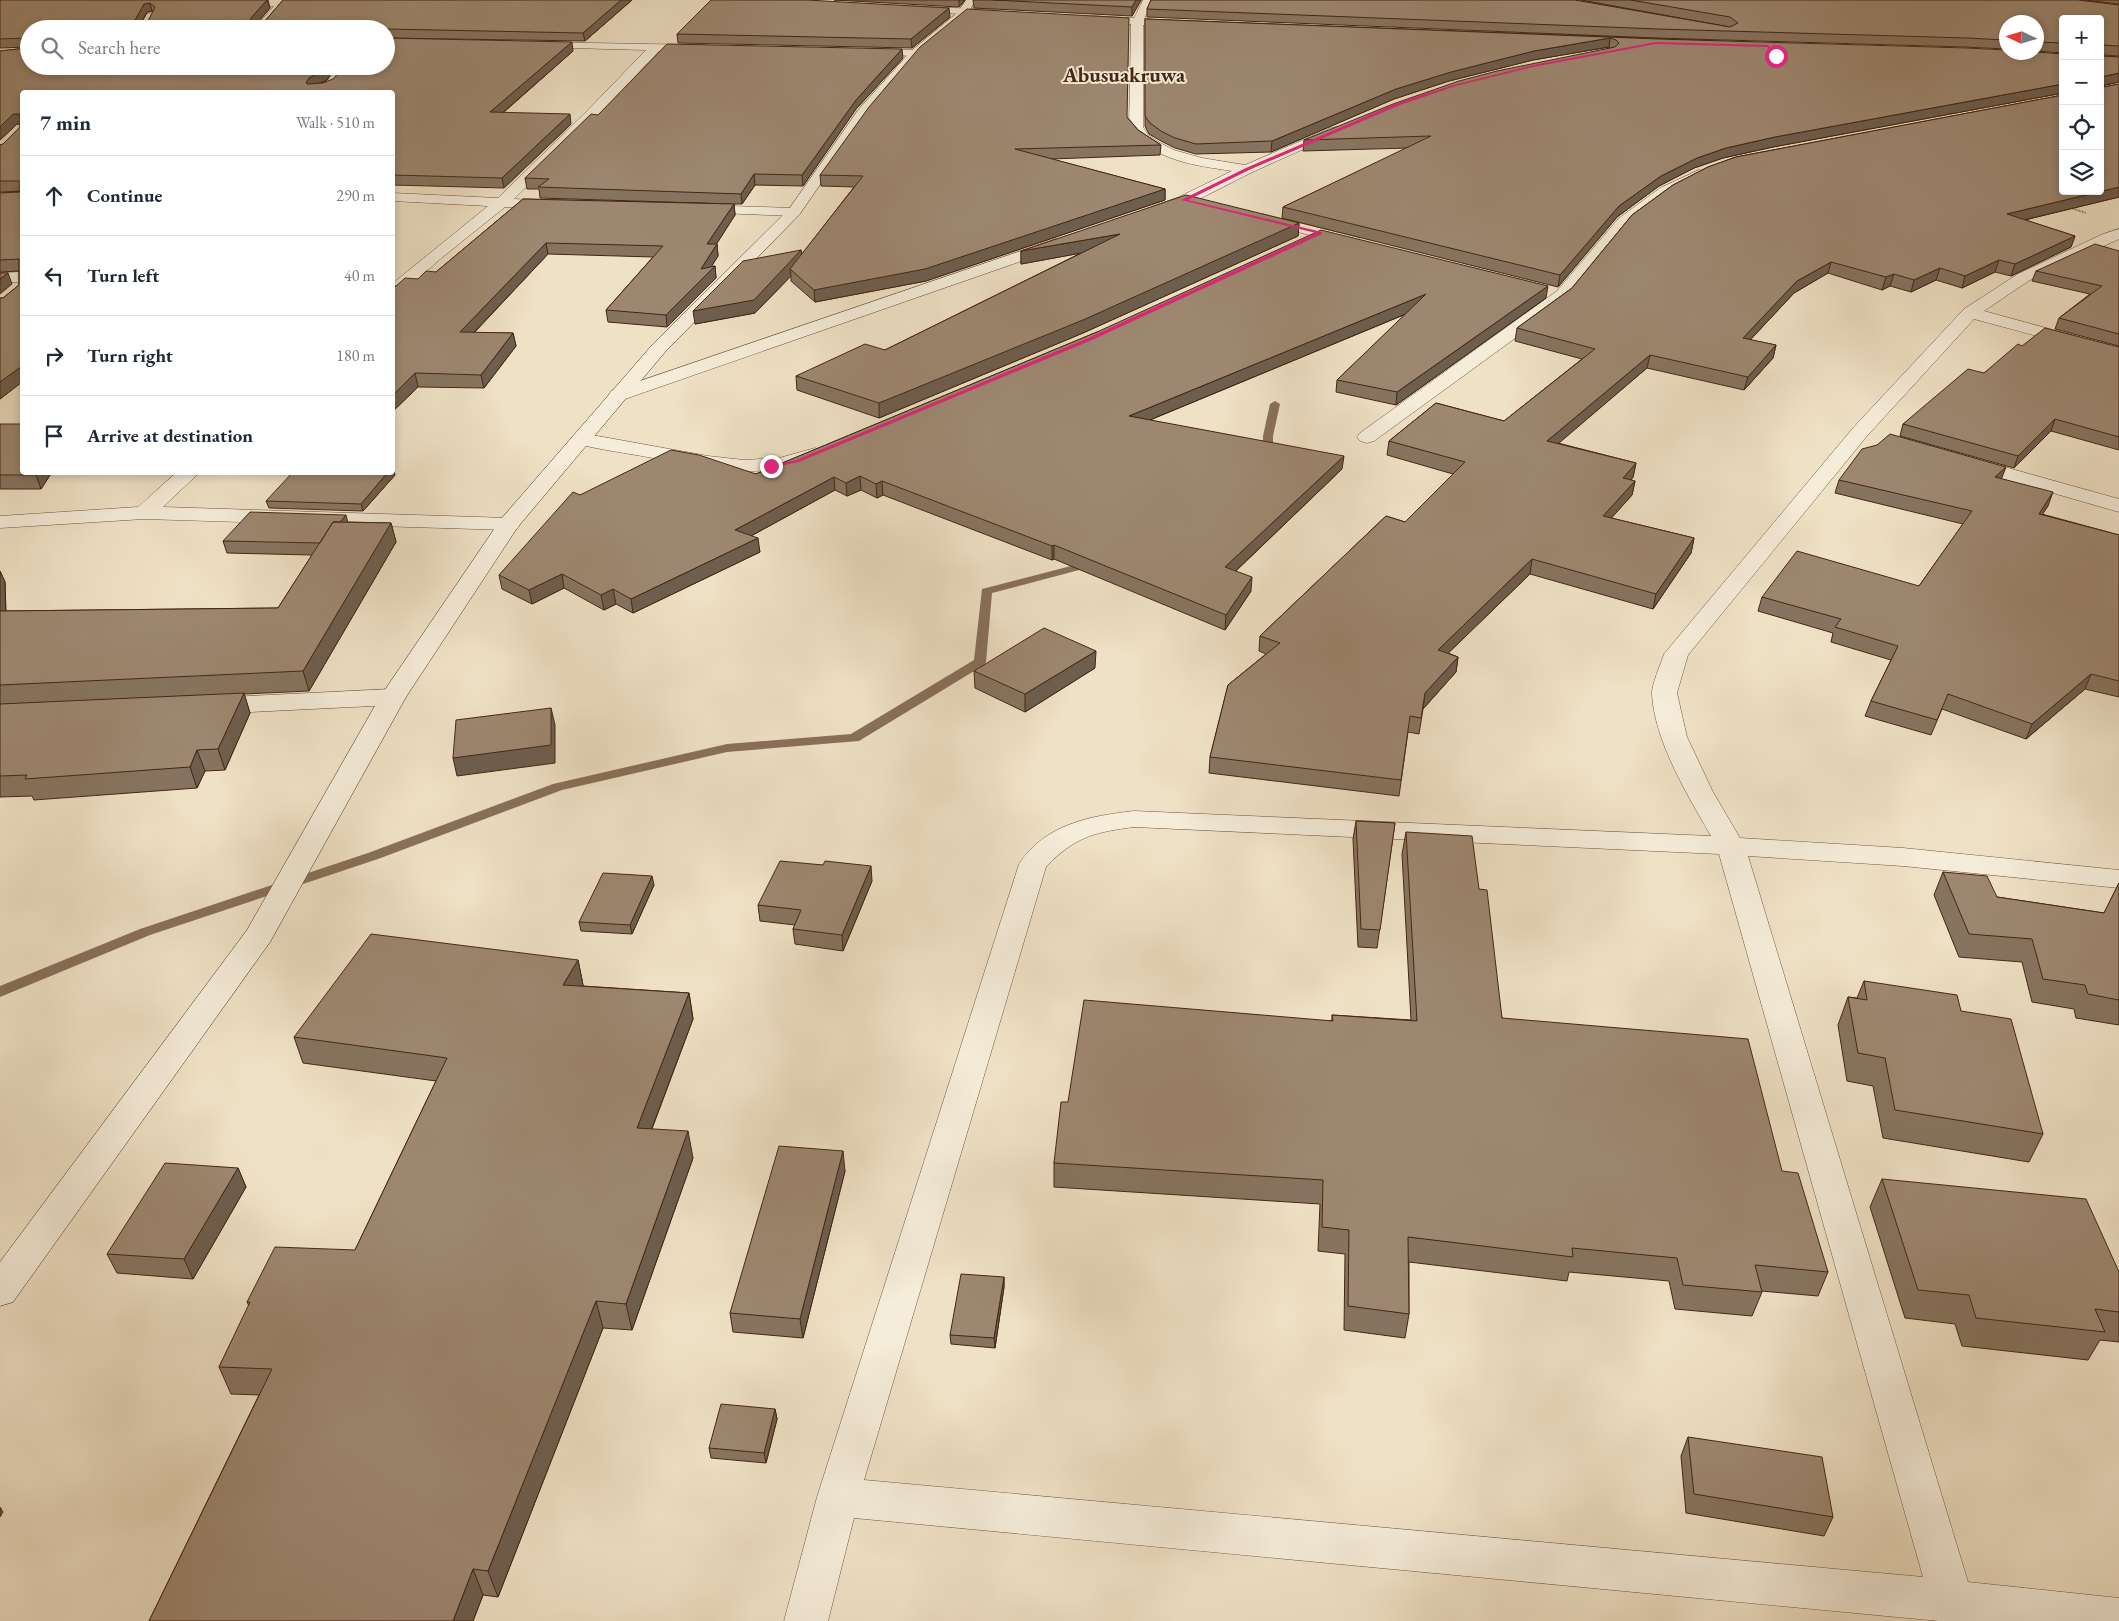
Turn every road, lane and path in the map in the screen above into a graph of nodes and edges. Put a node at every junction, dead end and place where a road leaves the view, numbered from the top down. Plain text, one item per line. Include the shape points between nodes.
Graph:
1 (1148, 0) edge
2 (220, 2) edge
3 (968, 6) edge
4 (900, 8) edge
5 (1004, 14) edge
6 (151, 16) edge
7 (1080, 18) edge
8 (149, 20) edge
9 (267, 20) edge
10 (1137, 22) junction
11 (1196, 24) edge
12 (524, 45) edge
13 (656, 47) junction
14 (716, 48) edge
15 (855, 51) edge
16 (915, 52) junction
17 (338, 75) edge
18 (320, 90) edge
19 (1345, 127) edge
20 (1715, 168) edge
21 (1247, 169) junction
22 (395, 197) edge
23 (1184, 200) junction
24 (500, 203) junction
25 (569, 205) edge
26 (2063, 206) edge
27 (1211, 207) edge
28 (686, 209) edge
29 (794, 212) junction
30 (1146, 213) edge
31 (1247, 215) edge
32 (2091, 215) edge
33 (1320, 233) junction
34 (2115, 237) edge
35 (1070, 239) edge
36 (1294, 245) edge
37 (1367, 245) edge
38 (0, 278) edge
39 (20, 286) edge
40 (395, 290) edge
41 (1544, 290) edge
42 (1562, 295) junction
43 (1970, 313) junction
44 (2119, 353) edge
45 (618, 395) junction
46 (1367, 437) dead end
47 (581, 439) junction
48 (834, 446) edge
49 (1946, 456) edge
50 (187, 475) edge
51 (2119, 506) edge
52 (144, 513) junction
53 (0, 522) edge
54 (508, 524) junction
55 (393, 697) junction
56 (187, 707) edge
57 (1731, 846) junction
58 (2119, 879) edge
59 (0, 1291) edge
60 (838, 1498) junction
61 (1952, 1601) junction
62 (2119, 1620) edge
63 (806, 1621) edge

1 - 10 street
2 - 9 street via 283,3
3 - 4 street
3 - 5 street
3 - 16 street
6 - 8 street
7 - 10 street
10 - 11 street
10 - 21 street via 1136,126 1140,134 1149,142 1182,156
12 - 13 street
13 - 14 street
13 - 24 street via 591,116
15 - 16 street
16 - 29 street via 863,113
17 - 18 street via 333,83
19 - 21 street
20 - 42 street via 1665,191 1623,222
21 - 23 street
22 - 24 street
23 - 27 street
23 - 30 street
24 - 25 street
24 - 40 street
26 - 32 path
28 - 29 street
29 - 45 street
31 - 33 street
33 - 36 street
33 - 37 street
34 - 43 street via 2024,277
35 - 45 street
38 - 39 street
41 - 42 street
42 - 46 street
43 - 44 street
43 - 57 street via 1870,434 1676,654 1664,693 1674,736 1699,792
45 - 47 street
47 - 48 street via 740,467 797,461
47 - 54 street
49 - 51 street
50 - 52 street
52 - 53 street
52 - 54 street
54 - 55 street
55 - 56 street
55 - 59 street via 259,935
57 - 58 street via 1903,857
57 - 60 street via 1134,819 1073,830 1049,846 1033,864
57 - 61 street
60 - 61 street
60 - 63 street
61 - 62 street

